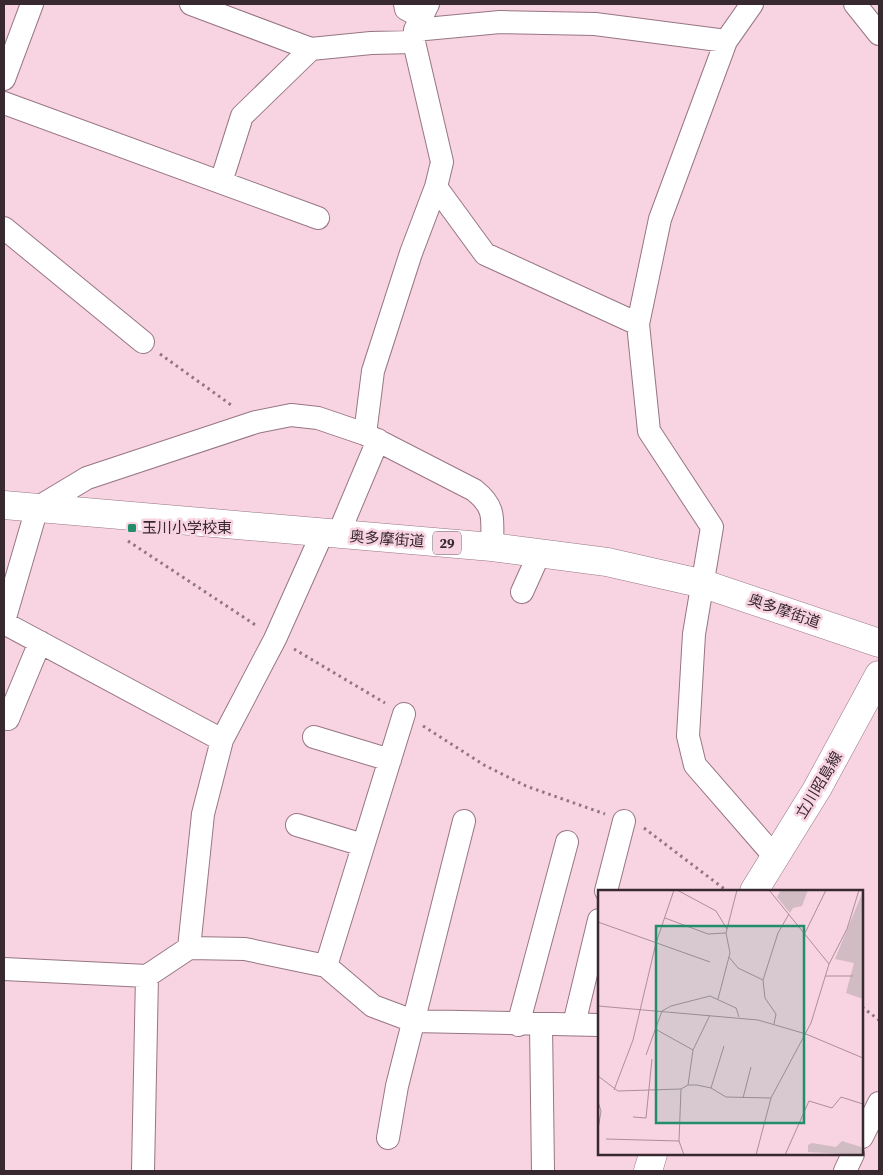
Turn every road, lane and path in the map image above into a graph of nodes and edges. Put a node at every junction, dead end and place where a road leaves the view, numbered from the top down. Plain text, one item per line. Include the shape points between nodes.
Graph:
1 (32, 4) edge
2 (191, 4) edge
3 (752, 4) edge
4 (855, 4) edge
5 (417, 19) edge
6 (879, 34) edge
7 (726, 40) junction
8 (311, 49) junction
9 (4, 79) edge
10 (4, 103) edge
11 (221, 182) junction
12 (436, 187) junction
13 (318, 218) dead end
14 (4, 228) edge
15 (638, 324) junction
16 (143, 342) joint
17 (256, 422) junction
18 (372, 437) junction
19 (4, 505) edge
20 (37, 508) junction
21 (330, 534) junction
22 (492, 547) junction
23 (540, 552) junction
24 (704, 584) junction
25 (522, 592) dead end
26 (4, 622) edge
27 (40, 642) junction
28 (879, 643) edge
29 (879, 676) edge
30 (404, 714) dead end
31 (8, 719) dead end
32 (314, 736) dead end
33 (222, 740) junction
34 (390, 760) junction
35 (464, 821) dead end
36 (624, 821) dead end
37 (297, 824) dead end
38 (568, 842) dead end
39 (363, 845) junction
40 (774, 857) junction
41 (606, 890) edge
42 (755, 890) edge
43 (598, 924) edge
44 (188, 948) junction
45 (326, 966) junction
46 (4, 969) edge
47 (147, 976) junction
48 (863, 1008) edge
49 (413, 1020) junction
50 (879, 1020) edge
51 (574, 1024) junction
52 (518, 1025) junction
53 (542, 1025) junction
54 (598, 1025) edge
55 (879, 1103) edge
56 (863, 1136) edge
57 (388, 1138) dead end
58 (653, 1155) edge
59 (853, 1155) edge
60 (143, 1171) edge
61 (543, 1171) edge
62 (648, 1171) edge
63 (845, 1171) edge

1 - 9 street
2 - 8 street
3 - 7 street
4 - 6 street
5 - 7 street via 595,24
5 - 8 street via 371,43
5 - 12 street via 442,162
7 - 15 street via 660,219
8 - 11 street via 242,116
10 - 11 street
11 - 13 street
12 - 15 street via 485,254
12 - 18 street via 373,371
14 - 16 street
15 - 24 street via 649,431 712,526
16 - 17 path
17 - 18 street via 291,415 318,418
17 - 20 street via 87,478
18 - 21 street
18 - 22 street via 474,490 486,500 491,510
19 - 20 main road, 奥多摩街道 / 29
20 - 21 main road, 奥多摩街道 / 29
20 - 26 street
21 - 22 main road, 奥多摩街道 / 29
21 - 33 street
22 - 23 main road, 奥多摩街道 / 29
23 - 24 main road, 奥多摩街道 / 29 via 607,562
23 - 25 street
24 - 28 main road, 奥多摩街道 / 29
24 - 40 street via 694,634 688,736 692,755 695,765
26 - 27 street
27 - 31 street
27 - 33 street
29 - 40 main road, 立川昭島線 via 817,789
30 - 34 street
32 - 34 street
33 - 44 street via 203,814
34 - 39 street
35 - 49 street
36 - 41 street
37 - 39 street
38 - 52 street
39 - 45 street
40 - 42 main road, 立川昭島線
43 - 51 street
44 - 45 street via 246,949
44 - 47 street
45 - 49 street via 373,1006
46 - 47 street
47 - 60 street
48 - 50 path
49 - 52 street
49 - 57 street
51 - 53 street
51 - 54 street
52 - 53 street
53 - 61 street
55 - 56 street
58 - 62 main road
59 - 63 street

